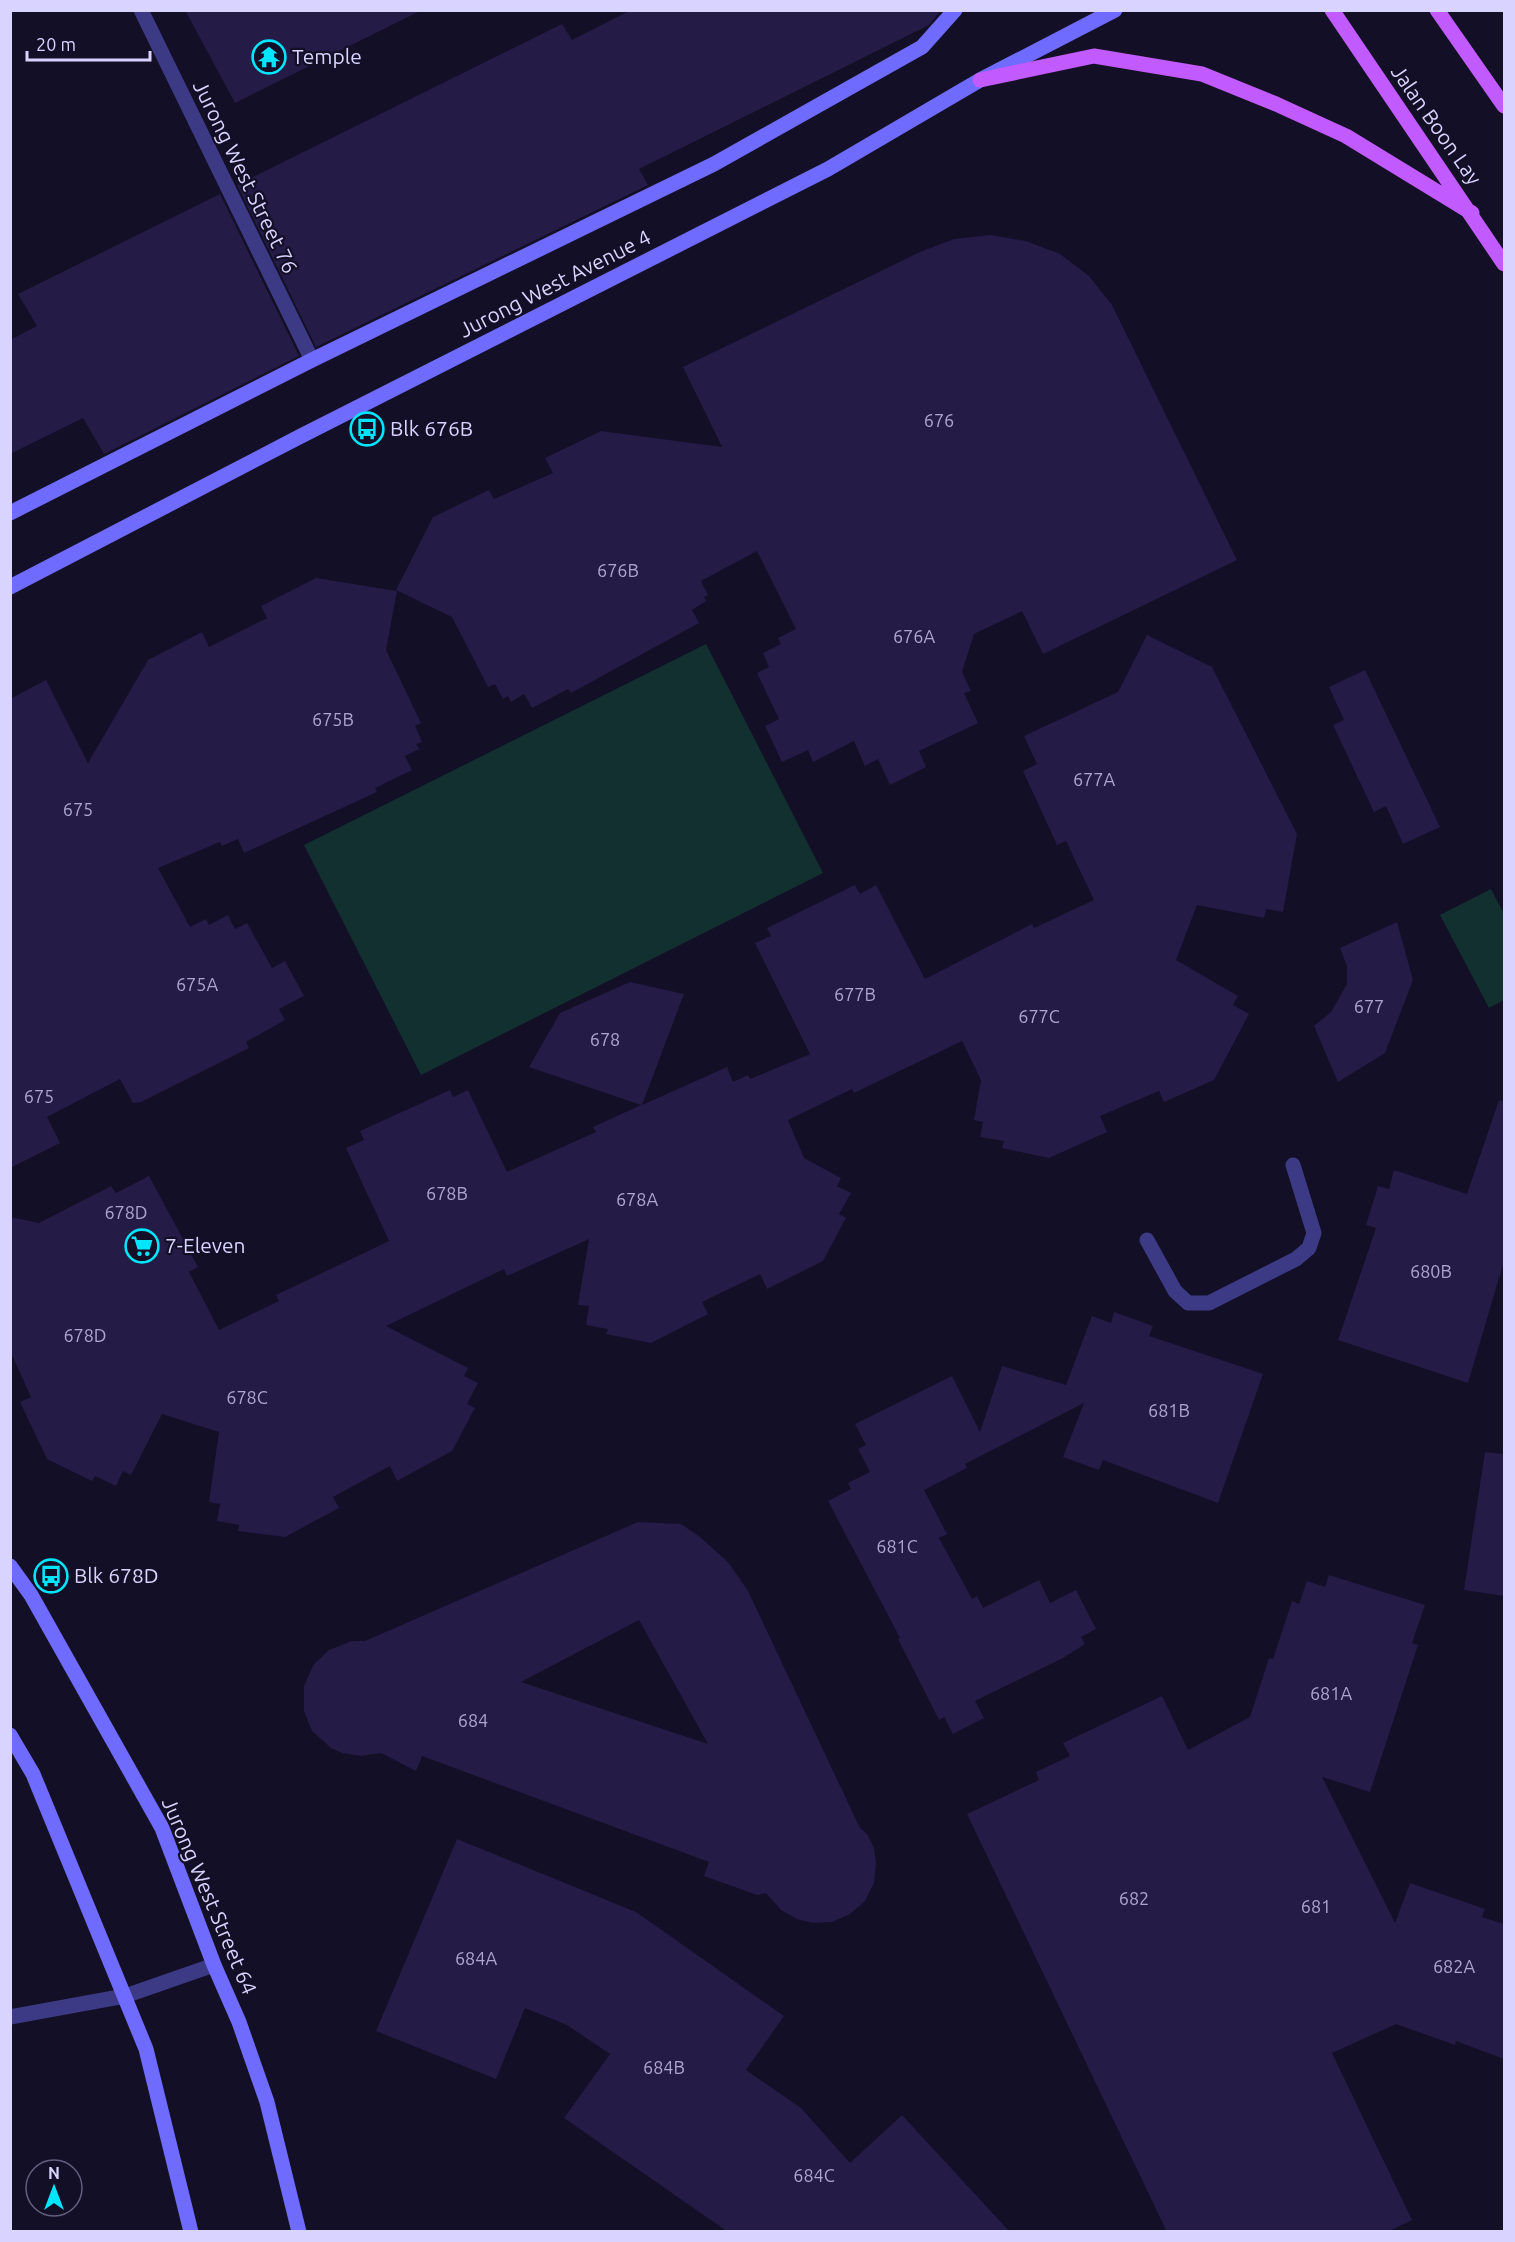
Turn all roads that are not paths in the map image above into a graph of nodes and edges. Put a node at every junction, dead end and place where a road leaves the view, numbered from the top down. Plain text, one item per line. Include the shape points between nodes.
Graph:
1 (141, 10) edge
2 (955, 10) edge
3 (1115, 10) edge
4 (1332, 10) edge
5 (1437, 10) edge
6 (980, 80) junction
7 (1504, 106) edge
8 (1472, 213) junction
9 (1504, 264) edge
10 (312, 360) junction
11 (10, 513) edge
12 (10, 587) edge
13 (1293, 1165) dead end
14 (1147, 1240) dead end
15 (10, 1566) edge
16 (10, 1735) edge
17 (214, 1965) junction
18 (125, 1996) junction
19 (10, 2017) edge
20 (191, 2232) edge
21 (299, 2232) edge

1 - 10 street, Jurong West Street 76
2 - 10 main road, Jurong West Avenue 4 via 921,46 714,164
3 - 6 main road, Jurong West Avenue 4
4 - 8 main road, Jalan Boon Lay
5 - 7 main road
6 - 8 main road via 1094,56 1202,74 1346,136
6 - 12 main road, Jurong West Avenue 4 via 828,169
8 - 9 main road, Jalan Boon Lay
10 - 11 main road, Jurong West Avenue 4
13 - 14 street via 1314,1233 1310,1248 1296,1259 1209,1303 1188,1303 1175,1291
15 - 17 main road, Jurong West Street 64 via 31,1595 162,1828
16 - 18 main road via 33,1774
17 - 18 street
17 - 21 main road, Jurong West Street 64 via 267,2102
18 - 19 street
18 - 20 main road via 146,2049

